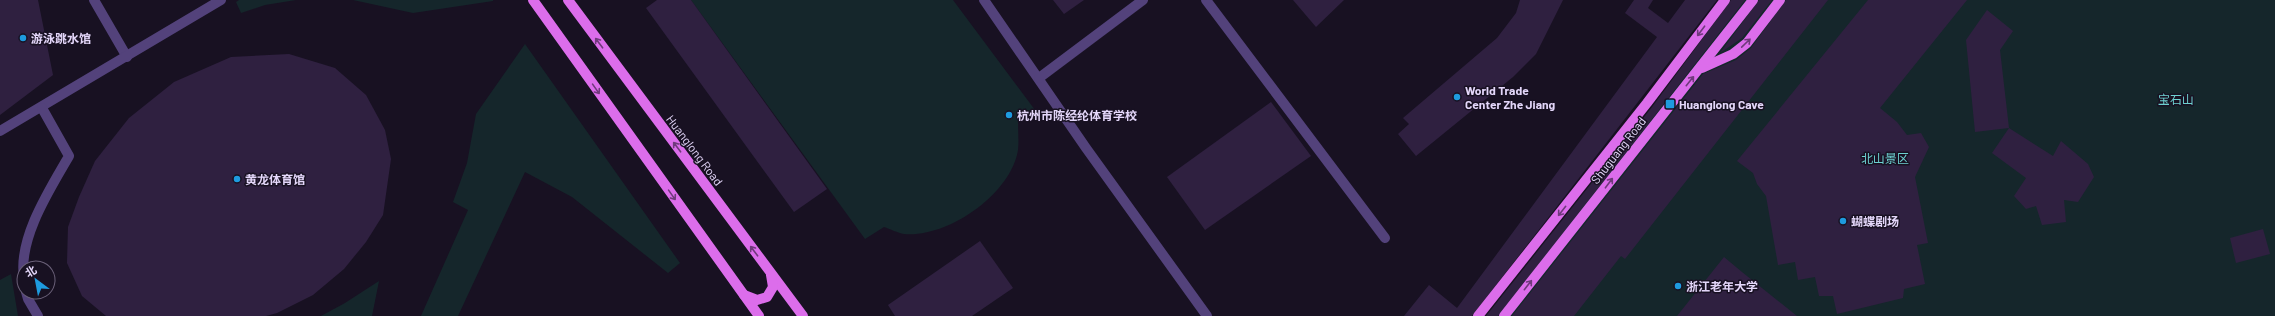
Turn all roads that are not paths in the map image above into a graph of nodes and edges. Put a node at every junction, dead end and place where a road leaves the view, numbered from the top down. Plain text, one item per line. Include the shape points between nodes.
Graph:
1 (94, 0) edge
2 (221, 0) edge
3 (533, 0) edge
4 (568, 0) edge
5 (984, 0) edge
6 (1143, 0) edge
7 (1206, 0) edge
8 (1725, 0) edge
9 (1753, 0) edge
10 (1780, 0) edge
11 (127, 57) junction
12 (1700, 68) junction
13 (1038, 78) junction
14 (42, 108) junction
15 (0, 131) edge
16 (1386, 238) dead end
17 (23, 260) edge
18 (770, 273) junction
19 (744, 295) junction
20 (29, 300) edge
21 (38, 316) edge
22 (759, 316) edge
23 (803, 316) edge
24 (1207, 316) edge
25 (1478, 316) edge
26 (1504, 316) edge

1 - 11 street
2 - 11 street
3 -> 19 main road
18 -> 4 main road, Huanglong Road
5 - 13 street
6 - 13 street
7 - 16 street
8 -> 25 main road, Shuguang Road
9 - 12 main road, Shuguang Road
12 -> 10 main road via 1734,54 1747,43
11 - 14 street
26 -> 12 main road, Shuguang Road
13 - 24 street
14 - 15 street
14 - 17 street via 69,156 33,225
18 - 19 main road via 773,287 767,297 757,300
18 - 23 main road, Huanglong Road
19 - 22 main road
20 - 21 street

